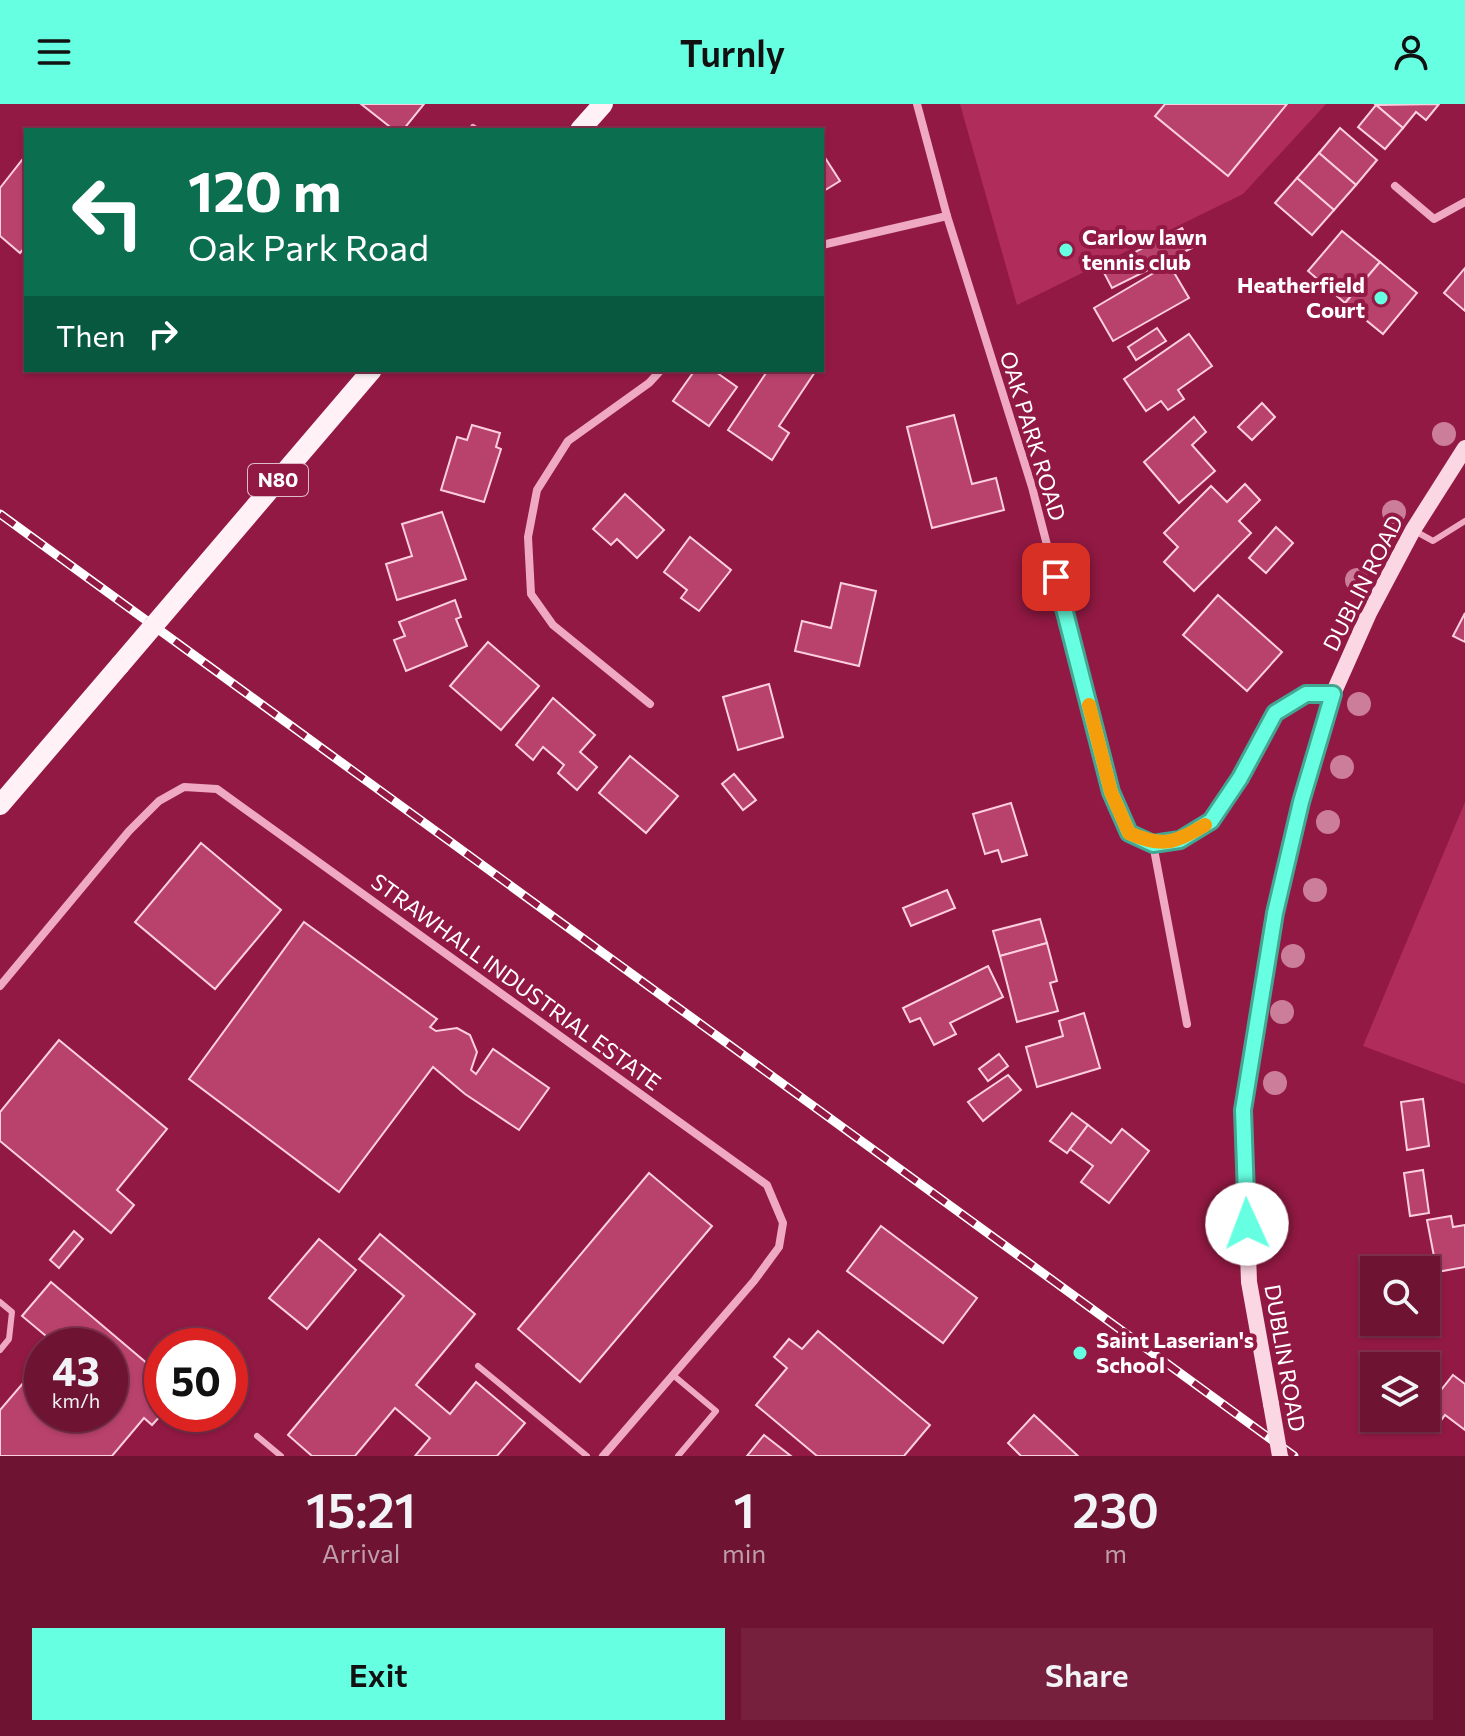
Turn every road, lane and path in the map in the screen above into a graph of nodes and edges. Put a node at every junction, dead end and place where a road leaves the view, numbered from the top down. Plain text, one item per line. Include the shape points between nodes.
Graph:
1 (603, 104) edge
2 (917, 104) edge
3 (582, 128) edge
4 (1395, 186) dead end
5 (1465, 202) edge
6 (947, 216) junction
7 (824, 245) edge
8 (370, 372) edge
9 (659, 372) edge
10 (1465, 448) edge
11 (1465, 521) edge
12 (1413, 530) junction
13 (1333, 694) junction
14 (650, 704) dead end
15 (0, 805) edge
16 (1153, 844) junction
17 (0, 986) edge
18 (1187, 1024) dead end
19 (0, 1302) edge
20 (0, 1350) edge
21 (478, 1366) dead end
22 (673, 1375) junction
23 (257, 1436) dead end
24 (281, 1456) edge
25 (587, 1456) edge
26 (603, 1456) edge
27 (678, 1456) edge
28 (1280, 1456) edge

1 - 3 main road
2 - 6 street, OAK PARK ROAD
4 - 5 street via 1434,219
6 - 7 street
6 - 16 street, OAK PARK ROAD via 1032,487 1111,792 1129,833
8 - 15 main road, N80, bridge
9 - 14 street via 568,441 537,490 528,537 531,594 553,625
10 - 12 main road, DUBLIN ROAD
11 - 12 lane via 1433,541
12 - 13 main road, DUBLIN ROAD
13 - 16 street via 1306,694 1275,713 1211,821 1180,840
13 - 28 main road, DUBLIN ROAD, bridge via 1275,913 1243,1110 1249,1282
16 - 18 street
17 - 22 street, STRAWHALL INDUSTRIAL ESTATE via 159,801 184,787 217,789 767,1185 783,1223 779,1247
19 - 20 lane via 12,1312 9,1339
21 - 25 lane
22 - 26 street, STRAWHALL INDUSTRIAL ESTATE
22 - 27 lane via 716,1411
23 - 24 lane

